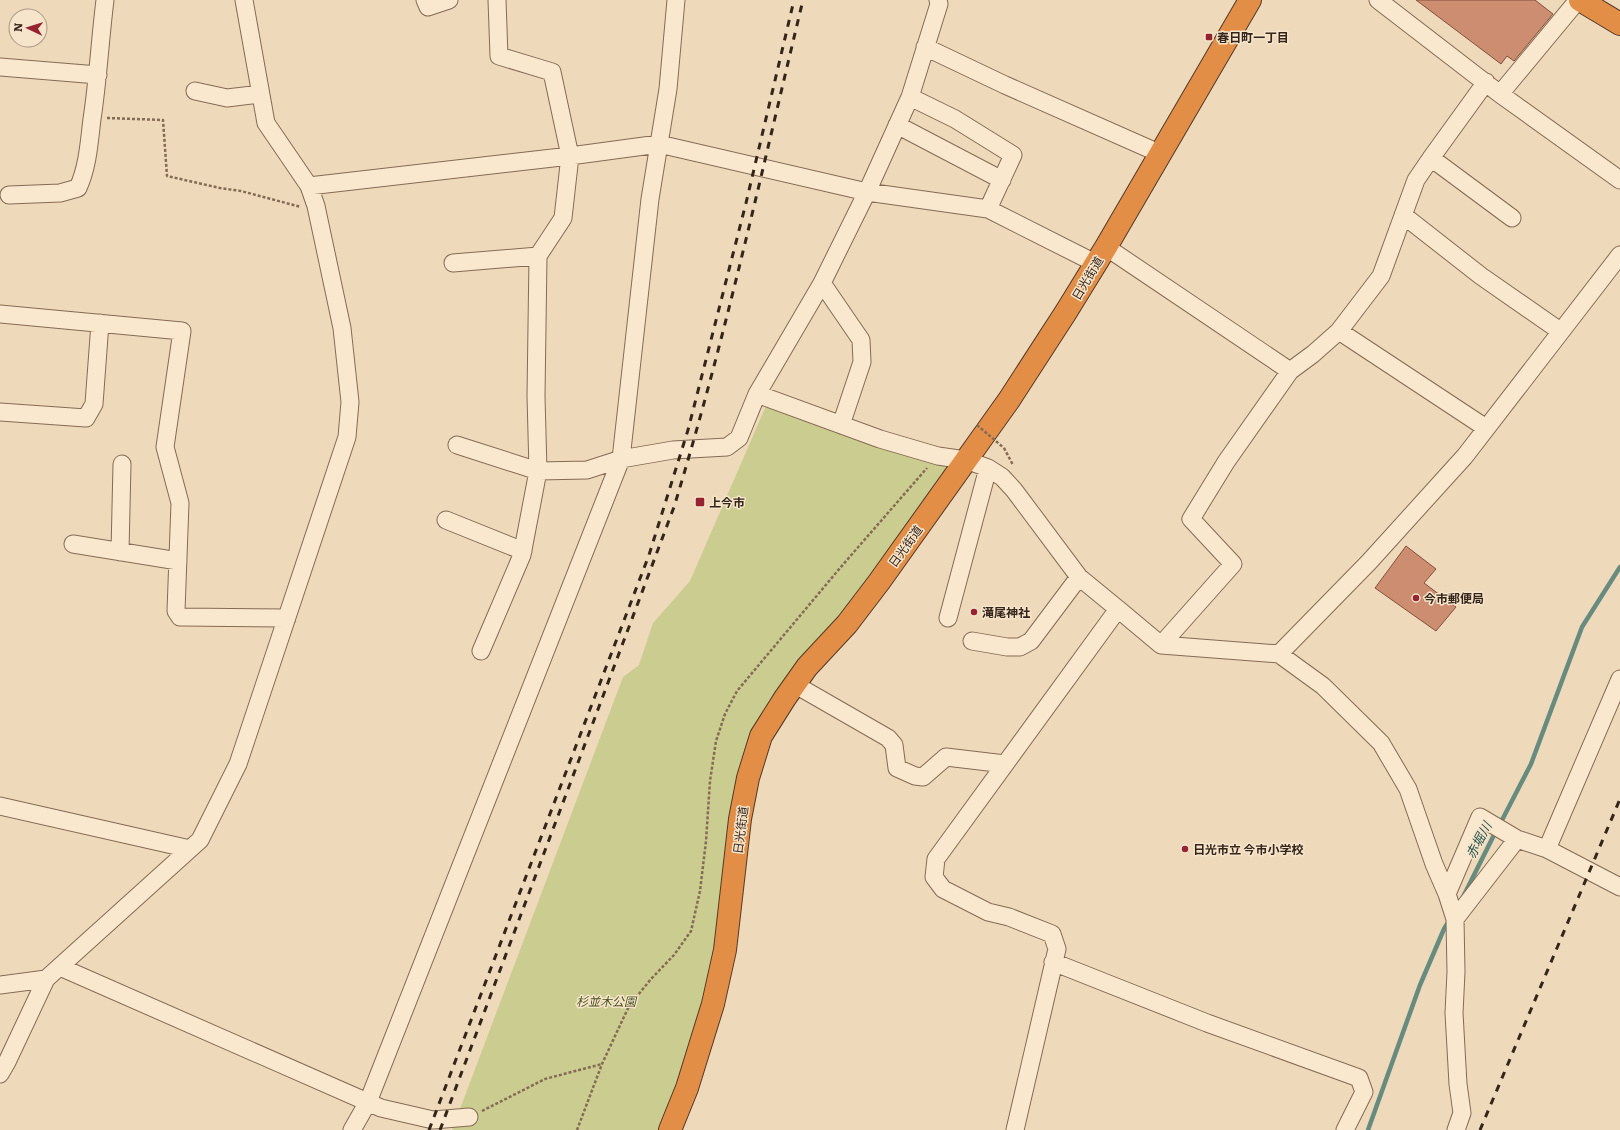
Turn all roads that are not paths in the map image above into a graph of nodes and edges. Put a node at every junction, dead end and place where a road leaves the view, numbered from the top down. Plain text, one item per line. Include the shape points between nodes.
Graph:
1 (105, 0) edge
2 (244, 0) edge
3 (426, 0) edge
4 (449, 0) edge
5 (498, 0) edge
6 (676, 0) edge
7 (938, 0) edge
8 (1250, 0) edge
9 (1378, 0) edge
10 (1579, 0) edge
11 (1620, 24) edge
12 (925, 47) junction
13 (0, 67) edge
14 (98, 75) junction
15 (1486, 82) junction
16 (195, 91) dead end
17 (260, 94) junction
18 (1500, 94) junction
19 (910, 97) junction
20 (896, 125) junction
21 (659, 144) junction
22 (1161, 154) junction
23 (570, 156) junction
24 (1431, 158) junction
25 (1002, 180) junction
26 (1620, 180) edge
27 (309, 186) junction
28 (867, 192) junction
29 (9, 195) dead end
30 (988, 209) junction
31 (1403, 215) junction
32 (1512, 218) dead end
33 (1100, 255) junction
34 (1620, 255) edge
35 (538, 256) junction
36 (453, 263) dead end
37 (822, 283) junction
38 (0, 314) edge
39 (100, 323) junction
40 (1339, 331) junction
41 (1560, 331) junction
42 (1290, 371) junction
43 (757, 394) junction
44 (0, 412) edge
45 (841, 425) junction
46 (1486, 428) junction
47 (457, 445) dead end
48 (621, 459) junction
49 (966, 460) junction
50 (122, 464) dead end
51 (988, 468) junction
52 (538, 471) junction
53 (446, 520) dead end
54 (73, 544) dead end
55 (523, 551) junction
56 (120, 552) junction
57 (178, 561) junction
58 (1079, 578) junction
59 (1118, 609) junction
60 (287, 618) junction
61 (948, 618) dead end
62 (972, 641) dead end
63 (1161, 645) junction
64 (481, 651) dead end
65 (1278, 654) junction
66 (1620, 678) edge
67 (794, 684) junction
68 (1005, 764) junction
69 (0, 806) edge
70 (1512, 836) junction
71 (190, 849) junction
72 (1547, 849) junction
73 (1620, 887) edge
74 (1447, 894) junction
75 (1456, 919) junction
76 (1053, 962) junction
77 (60, 967) junction
78 (46, 979) junction
79 (0, 985) edge
80 (0, 1074) edge
81 (368, 1102) junction
82 (469, 1117) road end
83 (352, 1130) edge
84 (670, 1130) edge
85 (1015, 1130) edge
86 (1345, 1130) edge
87 (1456, 1130) edge

1 - 14 street
2 - 17 street
3 - 4 street via 428,7
5 - 23 street via 499,56 552,72
6 - 21 street via 668,89
7 - 12 street via 939,4
8 - 22 highway, 日光街道
9 - 15 street
10 - 11 highway
10 - 18 street
12 - 19 street
12 - 22 street
13 - 14 street
14 - 29 street via 85,173 78,188 60,193
15 - 18 street
15 - 24 street
16 - 17 street via 227,98
17 - 27 street via 266,123
18 - 26 street
19 - 20 street
19 - 25 street via 955,120 1013,155
20 - 25 street
20 - 28 street
21 - 23 street
21 - 28 street
21 - 48 street via 650,199
22 - 33 highway, 日光街道
23 - 27 street
23 - 35 street via 563,218
24 - 31 street via 1416,180
24 - 32 street
25 - 30 street
27 - 60 street via 316,206 342,328 350,402 347,437
28 - 30 street
28 - 37 street
30 - 33 street
31 - 40 street via 1381,276
31 - 41 street via 1481,276
33 - 42 street
33 - 49 highway, 日光街道 via 1013,394
34 - 41 street
35 - 36 street
35 - 52 street
37 - 43 street
37 - 45 street via 862,340 862,362
38 - 39 street
39 - 44 street via 94,404 86,418
39 - 57 street via 182,331 165,447 180,503
40 - 42 street
40 - 46 street
41 - 46 street
42 - 63 street via 1226,462 1191,519 1233,564
43 - 45 street
43 - 48 street via 739,438 728,447 673,450
45 - 49 street via 938,456
46 - 65 street via 1465,456 1369,562
47 - 52 street
48 - 52 street via 587,470
48 - 81 street
49 - 51 street
49 - 67 highway, 日光街道 via 861,606
50 - 56 street
51 - 58 street via 1002,477 1014,490
51 - 61 street
52 - 55 street
53 - 55 street
54 - 56 street
55 - 64 street
56 - 57 street
57 - 60 street via 176,611 180,617
58 - 59 street
58 - 62 street via 1030,641 1020,647
59 - 63 street
59 - 68 street
60 - 71 street via 238,764 200,840
63 - 65 street
65 - 74 street via 1322,686 1381,743 1408,789
66 - 72 street
67 - 68 street via 888,738 894,745 897,768 914,776 923,777 946,757
67 - 84 highway, 日光街道 via 761,736 748,778 740,819 725,950 698,1055
68 - 76 street via 936,859 934,877 943,889 988,912 1010,917 1052,934 1057,949
69 - 71 street
70 - 72 street
70 - 74 street via 1480,817
70 - 75 street
71 - 77 street
72 - 73 street
74 - 75 street
75 - 87 street via 1454,1013 1462,1113
76 - 85 street
76 - 86 street via 1208,1023 1359,1078 1364,1092
77 - 78 street
77 - 81 street
78 - 79 street
78 - 80 street
81 - 82 street via 381,1108 433,1120
81 - 83 street

